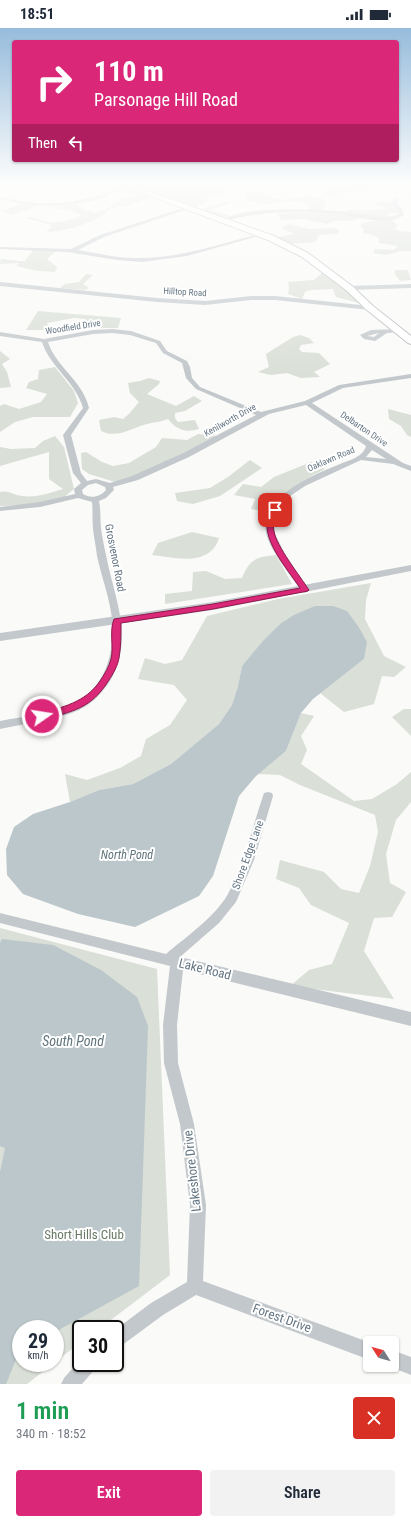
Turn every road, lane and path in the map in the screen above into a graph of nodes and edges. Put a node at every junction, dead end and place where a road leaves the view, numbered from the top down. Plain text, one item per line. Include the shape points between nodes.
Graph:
1 (7, 248) edge
2 (77, 248) edge
3 (210, 248) edge
4 (291, 248) edge
5 (71, 251) junction
6 (0, 284) edge
7 (411, 286) edge
8 (349, 288) junction
9 (370, 308) junction
10 (399, 331) junction
11 (386, 332) dead end
12 (0, 334) edge
13 (44, 341) junction
14 (411, 341) edge
15 (411, 376) edge
16 (307, 403) junction
17 (259, 414) junction
18 (370, 444) junction
19 (360, 458) junction
20 (400, 465) junction
21 (411, 469) edge
22 (85, 483) junction
23 (109, 486) junction
24 (79, 494) junction
25 (95, 499) junction
26 (0, 509) edge
27 (411, 568) edge
28 (305, 590) junction
29 (117, 621) junction
30 (0, 637) edge
31 (0, 724) edge
32 (268, 796) dead end
33 (0, 918) edge
34 (173, 961) junction
35 (411, 1019) edge
36 (195, 1286) junction
37 (124, 1333) edge
38 (363, 1348) edge
39 (399, 1362) edge
40 (411, 1366) edge
41 (81, 1372) edge
42 (70, 1384) edge

1 - 5 street
2 - 5 street
3 - 5 street via 154,260 128,260
4 - 8 main road via 305,254
6 - 9 street, Hilltop Road via 205,303 275,298
7 - 8 street
8 - 9 main road
9 - 10 main road
10 - 11 street
10 - 14 main road
12 - 13 street, Woodfield Drive
13 - 17 street, Woodfield Drive via 106,331 147,337 158,342 170,355 185,362 190,382 198,388
13 - 22 street via 49,354 85,404 86,408 68,435 77,473
15 - 16 street, Kenilworth Drive via 341,386
16 - 17 street, Kenilworth Drive
16 - 18 street, Delbarton Drive
17 - 23 street, Kenilworth Drive via 186,455 135,478
18 - 19 street, Oaklawn Road via 368,452
18 - 20 street, Delbarton Drive
19 - 20 street
19 - 28 street, Oaklawn Road via 307,481 281,502 273,514 270,530 273,541
20 - 21 street, Delbarton Drive
22 - 23 street via 99,482
22 - 24 street via 78,489
23 - 25 street via 108,494
24 - 25 street via 85,498
24 - 26 street via 37,506
25 - 29 street, Grosvenor Road via 102,556
27 - 28 street
28 - 29 street
29 - 30 street
29 - 31 street, Grosvenor Road via 115,659 108,677 97,692 72,708
32 - 34 street, Shore Edge Lane via 248,860 232,898
33 - 34 street, Lake Road
34 - 35 street, Lake Road
34 - 36 street, Lakeshore Drive via 170,1025 172,1063 187,1124 198,1205
36 - 37 street
36 - 38 street, Forest Drive
39 - 40 street
41 - 42 street

